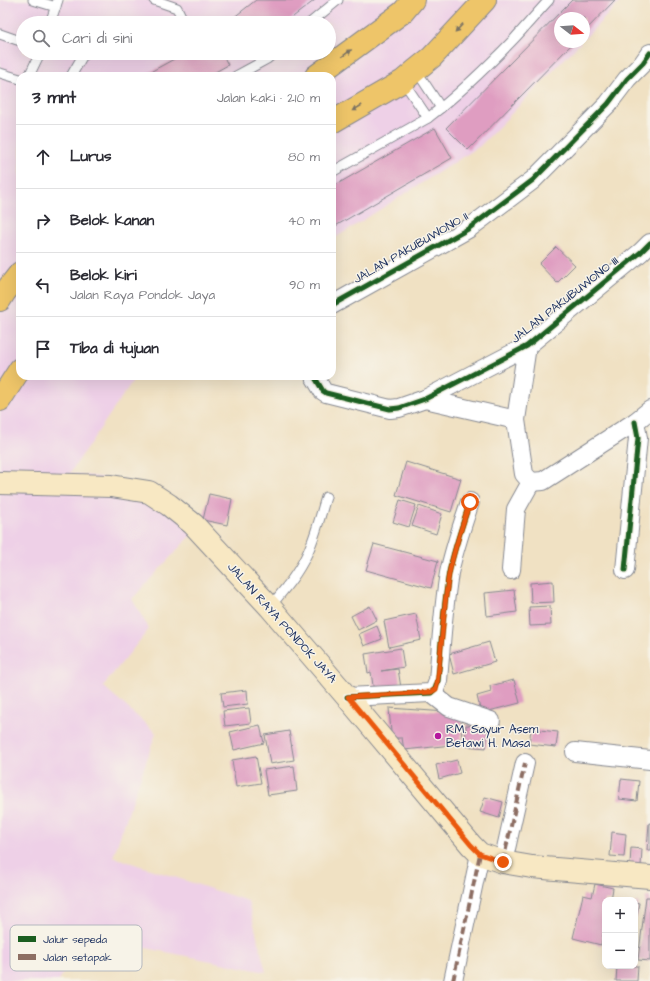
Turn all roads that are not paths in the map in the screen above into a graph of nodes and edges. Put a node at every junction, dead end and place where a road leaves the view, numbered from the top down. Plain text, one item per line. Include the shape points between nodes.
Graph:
1 (33, 0) edge
2 (154, 0) edge
3 (338, 0) edge
4 (413, 0) edge
5 (485, 0) edge
6 (549, 0) edge
7 (57, 4) edge
8 (53, 16) edge
9 (181, 16) edge
10 (319, 16) edge
11 (0, 34) edge
12 (16, 40) edge
13 (650, 53) edge
14 (37, 60) edge
15 (80, 60) edge
16 (264, 60) edge
17 (31, 72) edge
18 (73, 72) edge
19 (243, 72) edge
20 (321, 72) edge
21 (0, 73) edge
22 (409, 75) junction
23 (16, 78) edge
24 (441, 108) junction
25 (428, 118) junction
26 (336, 120) edge
27 (336, 170) edge
28 (650, 243) edge
29 (16, 278) edge
30 (0, 300) edge
31 (336, 302) edge
32 (527, 346) junction
33 (16, 375) edge
34 (316, 380) edge
35 (425, 399) junction
36 (0, 400) edge
37 (650, 410) edge
38 (516, 420) junction
39 (635, 422) junction
40 (531, 482) junction
41 (2, 483) edge
42 (326, 497) dead end
43 (470, 502) dead end
44 (511, 570) dead end
45 (625, 570) dead end
46 (270, 607) junction
47 (431, 692) junction
48 (348, 697) junction
49 (491, 721) dead end
50 (575, 752) dead end
51 (650, 760) edge
52 (525, 763) dead end
53 (480, 854) junction
54 (503, 862) junction
55 (650, 877) edge
56 (453, 981) edge

1 - 7 lane
2 - 9 lane via 177,8
3 - 10 lane
20 -> 4 main road via 403,12
5 -> 22 main road via 432,57
6 - 24 lane via 503,50
7 - 8 lane
11 - 12 lane
13 - 31 street, JALAN PAKUBUWONO II via 608,104 533,180 468,229
14 - 17 lane
15 - 18 lane
16 - 19 lane
21 - 23 lane
22 - 24 lane
22 - 25 lane
22 -> 26 main road
24 - 25 lane
25 - 27 lane
28 - 32 street, JALAN PAKUBUWONO III
29 - 30 main road
32 - 35 street, JALAN PAKUBUWONO III
32 - 38 street, JALAN PAKUBUWONO III
33 - 36 main road
34 - 35 street via 326,394 395,410
35 - 38 street
37 - 39 street
38 - 40 street, JALAN PAKUBUWONO III via 524,474
39 - 40 street via 543,482
39 - 45 street via 638,438
40 - 44 street via 516,509
41 - 46 main road, JALAN RAYA PONDOK JAYA via 111,486 149,492 193,524
42 - 46 lane via 306,556 293,578
43 - 47 street via 450,573 437,684 436,689
46 - 48 main road, JALAN RAYA PONDOK JAYA
47 - 48 street
47 - 49 street via 449,707
48 - 53 main road, JALAN RAYA PONDOK JAYA
50 - 51 street
52 - 54 street
53 - 54 main road, JALAN RAYA PONDOK JAYA
53 - 56 street
54 - 55 main road, JALAN RAYA PONDOK JAYA via 532,867

